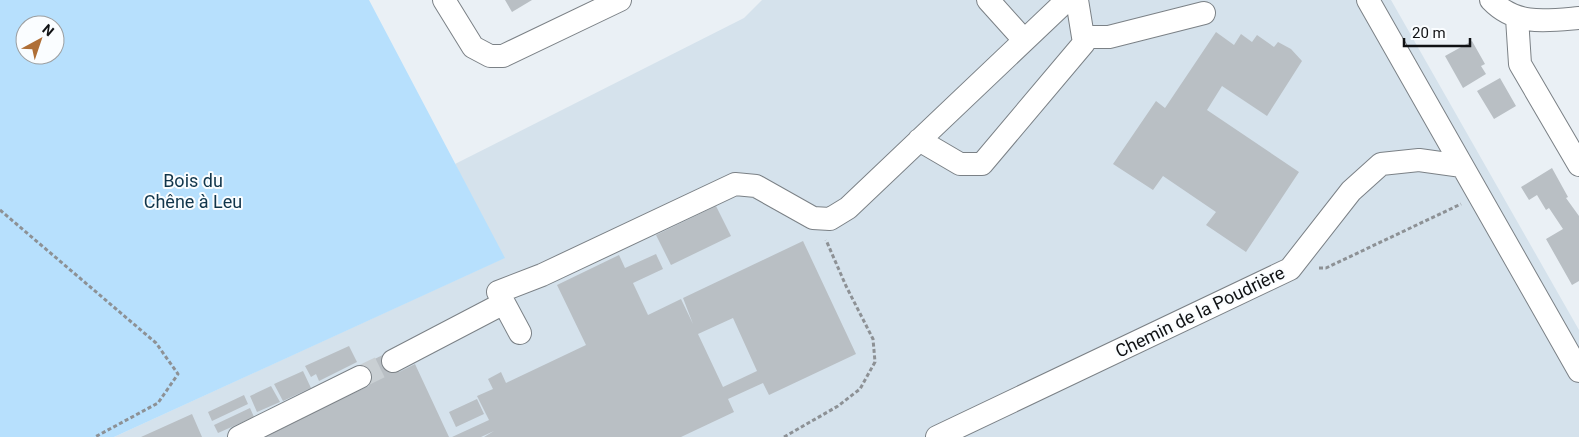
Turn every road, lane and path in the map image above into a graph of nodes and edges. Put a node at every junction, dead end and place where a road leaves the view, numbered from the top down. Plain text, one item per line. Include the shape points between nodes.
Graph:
1 (444, 0) edge
2 (620, 0) edge
3 (988, 0) edge
4 (1067, 0) edge
5 (1078, 0) edge
6 (1368, 0) edge
7 (1491, 0) edge
8 (1204, 13) dead end
9 (1517, 18) junction
10 (1579, 18) edge
11 (1083, 37) junction
12 (1024, 40) junction
13 (919, 140) junction
14 (1579, 165) edge
15 (1462, 166) junction
16 (1479, 195) junction
17 (0, 210) edge
18 (824, 218) junction
19 (1290, 269) junction
20 (504, 303) junction
21 (520, 333) dead end
22 (394, 361) tunnel mouth
23 (1579, 371) edge
24 (360, 377) tunnel mouth
25 (95, 437) edge
26 (239, 437) edge
27 (784, 437) edge
28 (937, 437) edge

1 - 2 street via 473,47 490,56 503,56
3 - 12 street
4 - 12 street
5 - 11 street
6 - 15 street
7 - 9 street via 1498,8
8 - 11 street via 1109,37
9 - 10 street via 1534,21
9 - 14 street via 1520,64
11 - 13 street via 1084,43 982,164 960,164
12 - 13 street
13 - 18 street via 848,208 830,219
15 - 16 street
15 - 19 street, Chemin de la Poudrière via 1419,160 1380,164 1350,191
16 - 19 path via 1326,268
16 - 23 street
17 - 25 path via 156,344 178,374 158,403
18 - 20 street via 813,218 756,186 735,184 542,275 498,292
18 - 27 path via 826,238 873,339 875,362 860,389 838,406
19 - 28 street, Chemin de la Poudrière
20 - 21 street
20 - 22 street
24 - 26 street

